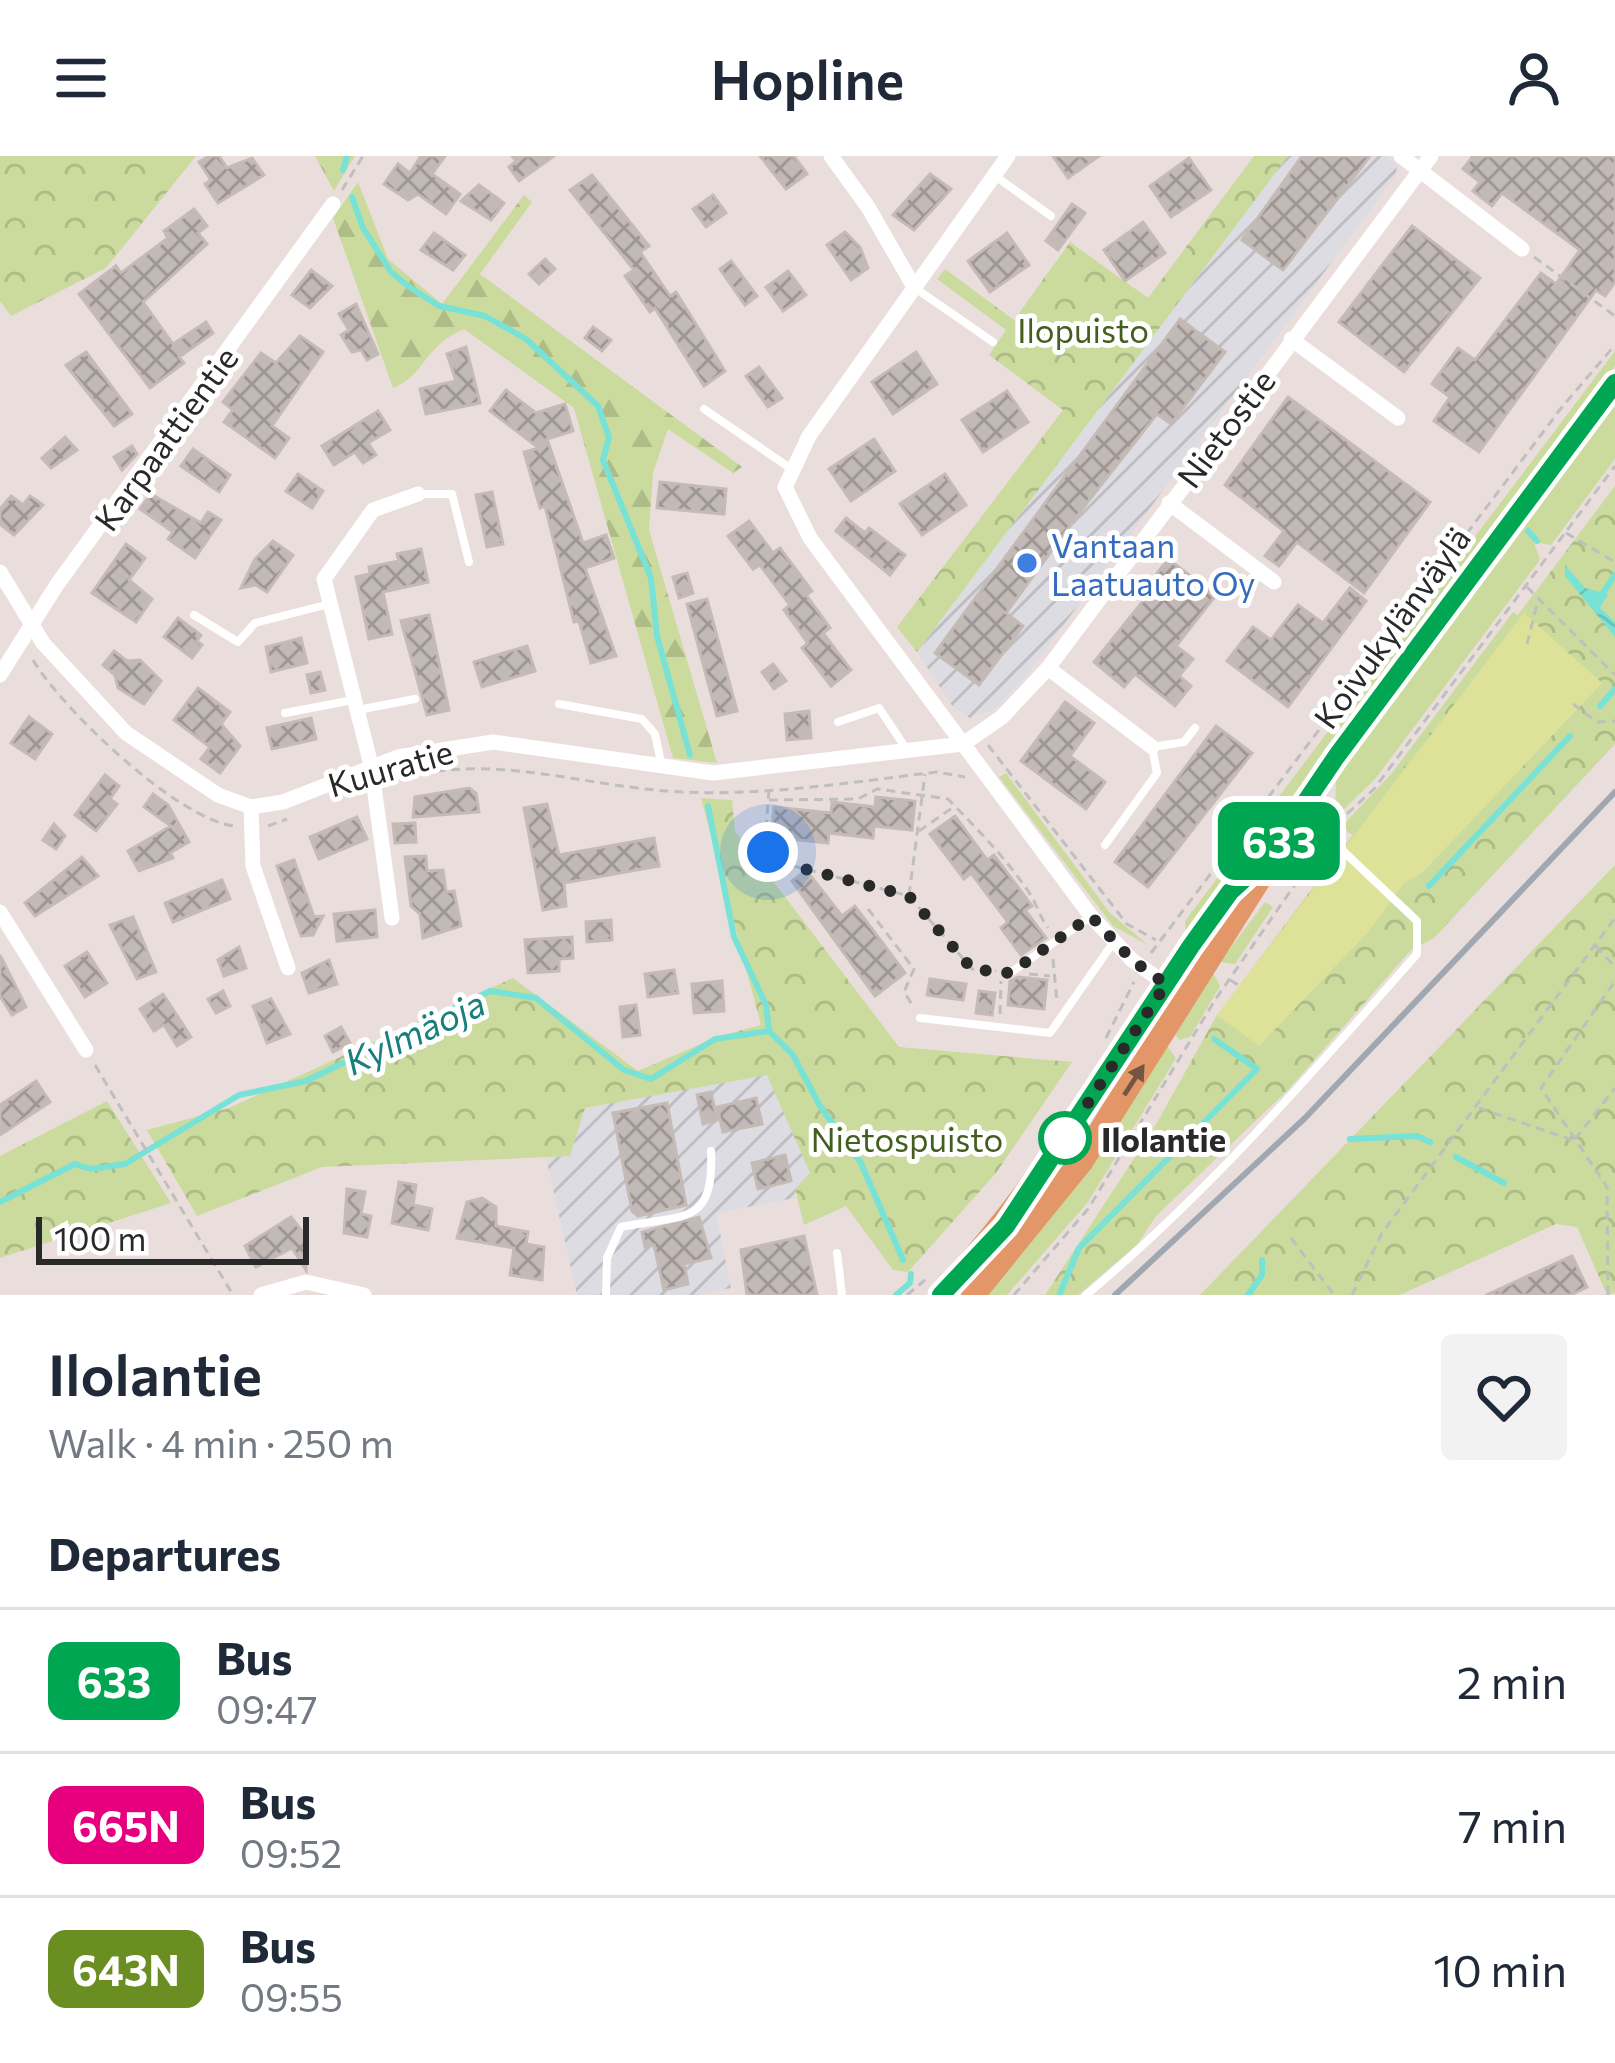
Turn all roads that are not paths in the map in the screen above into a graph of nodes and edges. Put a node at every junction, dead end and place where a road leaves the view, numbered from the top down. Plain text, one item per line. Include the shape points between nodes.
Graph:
1 (831, 156) edge
2 (1008, 156) edge
3 (1401, 156) edge
4 (1425, 162) edge
5 (994, 175) junction
6 (332, 204) road end
7 (1051, 216) dead end
8 (1522, 249) road end
9 (914, 287) junction
10 (1292, 338) junction
11 (992, 343) dead end
12 (1615, 383) edge
13 (704, 409) dead end
14 (1398, 418) dead end
15 (790, 468) junction
16 (418, 494) joint
17 (1168, 503) junction
18 (469, 562) dead end
19 (0, 572) edge
20 (1274, 582) dead end
21 (328, 604) junction
22 (194, 615) dead end
23 (32, 624) junction
24 (1048, 668) junction
25 (0, 675) edge
26 (416, 699) dead end
27 (559, 704) dead end
28 (355, 705) junction
29 (285, 713) dead end
30 (838, 722) dead end
31 (1195, 728) dead end
32 (963, 744) junction
33 (1152, 747) junction
34 (908, 751) junction
35 (371, 765) junction
36 (662, 768) junction
37 (251, 807) junction
38 (1299, 810) junction
39 (1105, 844) dead end
40 (1269, 856) junction
41 (0, 912) edge
42 (1091, 916) junction
43 (392, 918) dead end
44 (1114, 943) junction
45 (289, 968) dead end
46 (1010, 973) road end
47 (1166, 984) junction
48 (1188, 999) junction
49 (920, 1018) road end
50 (86, 1050) road end
51 (712, 1151) dead end
52 (837, 1252) dead end
53 (935, 1286) edge
54 (261, 1295) edge
55 (364, 1295) edge
56 (606, 1295) edge
57 (842, 1295) edge
58 (973, 1295) edge
59 (1086, 1295) edge

1 - 9 street
2 - 5 street
3 - 4 street
4 - 8 street
4 - 10 street, Nietostie
5 - 7 lane
5 - 9 street
6 - 23 street, Karpaattientie
9 - 11 lane
9 - 15 street
10 - 14 street
10 - 17 street, Nietostie
12 - 38 main road, Koivukylänväylä
13 - 15 lane
15 - 32 street via 785,487 810,538
16 - 18 lane via 452,494
16 - 21 street via 373,510 328,566
17 - 20 street
17 - 24 street, Nietostie
19 - 23 street
21 - 22 lane via 255,623 238,642
21 - 28 street
23 - 25 street, Karpaattientie
23 - 37 street via 126,733 218,795
24 - 32 street, Nietostie
24 - 33 street
26 - 28 lane
27 - 36 lane via 642,719 655,734
28 - 29 lane
28 - 35 street
30 - 34 lane via 879,708
31 - 33 lane via 1184,742
32 - 34 street, Kuuratie
32 - 42 street
33 - 39 lane via 1156,773
34 - 36 street, Kuuratie via 713,773
35 - 36 street, Kuuratie via 493,742
35 - 37 street, Kuuratie
35 - 43 street
37 - 45 street via 253,866
38 - 40 main road, Koivukylänväylä
38 - 59 lane via 1417,921 1417,954 1302,1084
40 - 47 main road, Koivukylänväylä via 1230,892
40 - 48 main road, Koivukylänväylä
41 - 50 street
42 - 44 street
42 - 46 lane
44 - 47 street
44 - 49 lane via 1051,1033
47 - 48 street
47 - 53 main road, Koivukylänväylä via 1006,1226
58 -> 48 main road, Koivukylänväylä via 1081,1162
51 - 56 lane via 707,1202 622,1227 607,1258
52 - 57 lane
54 - 55 street via 306,1282

